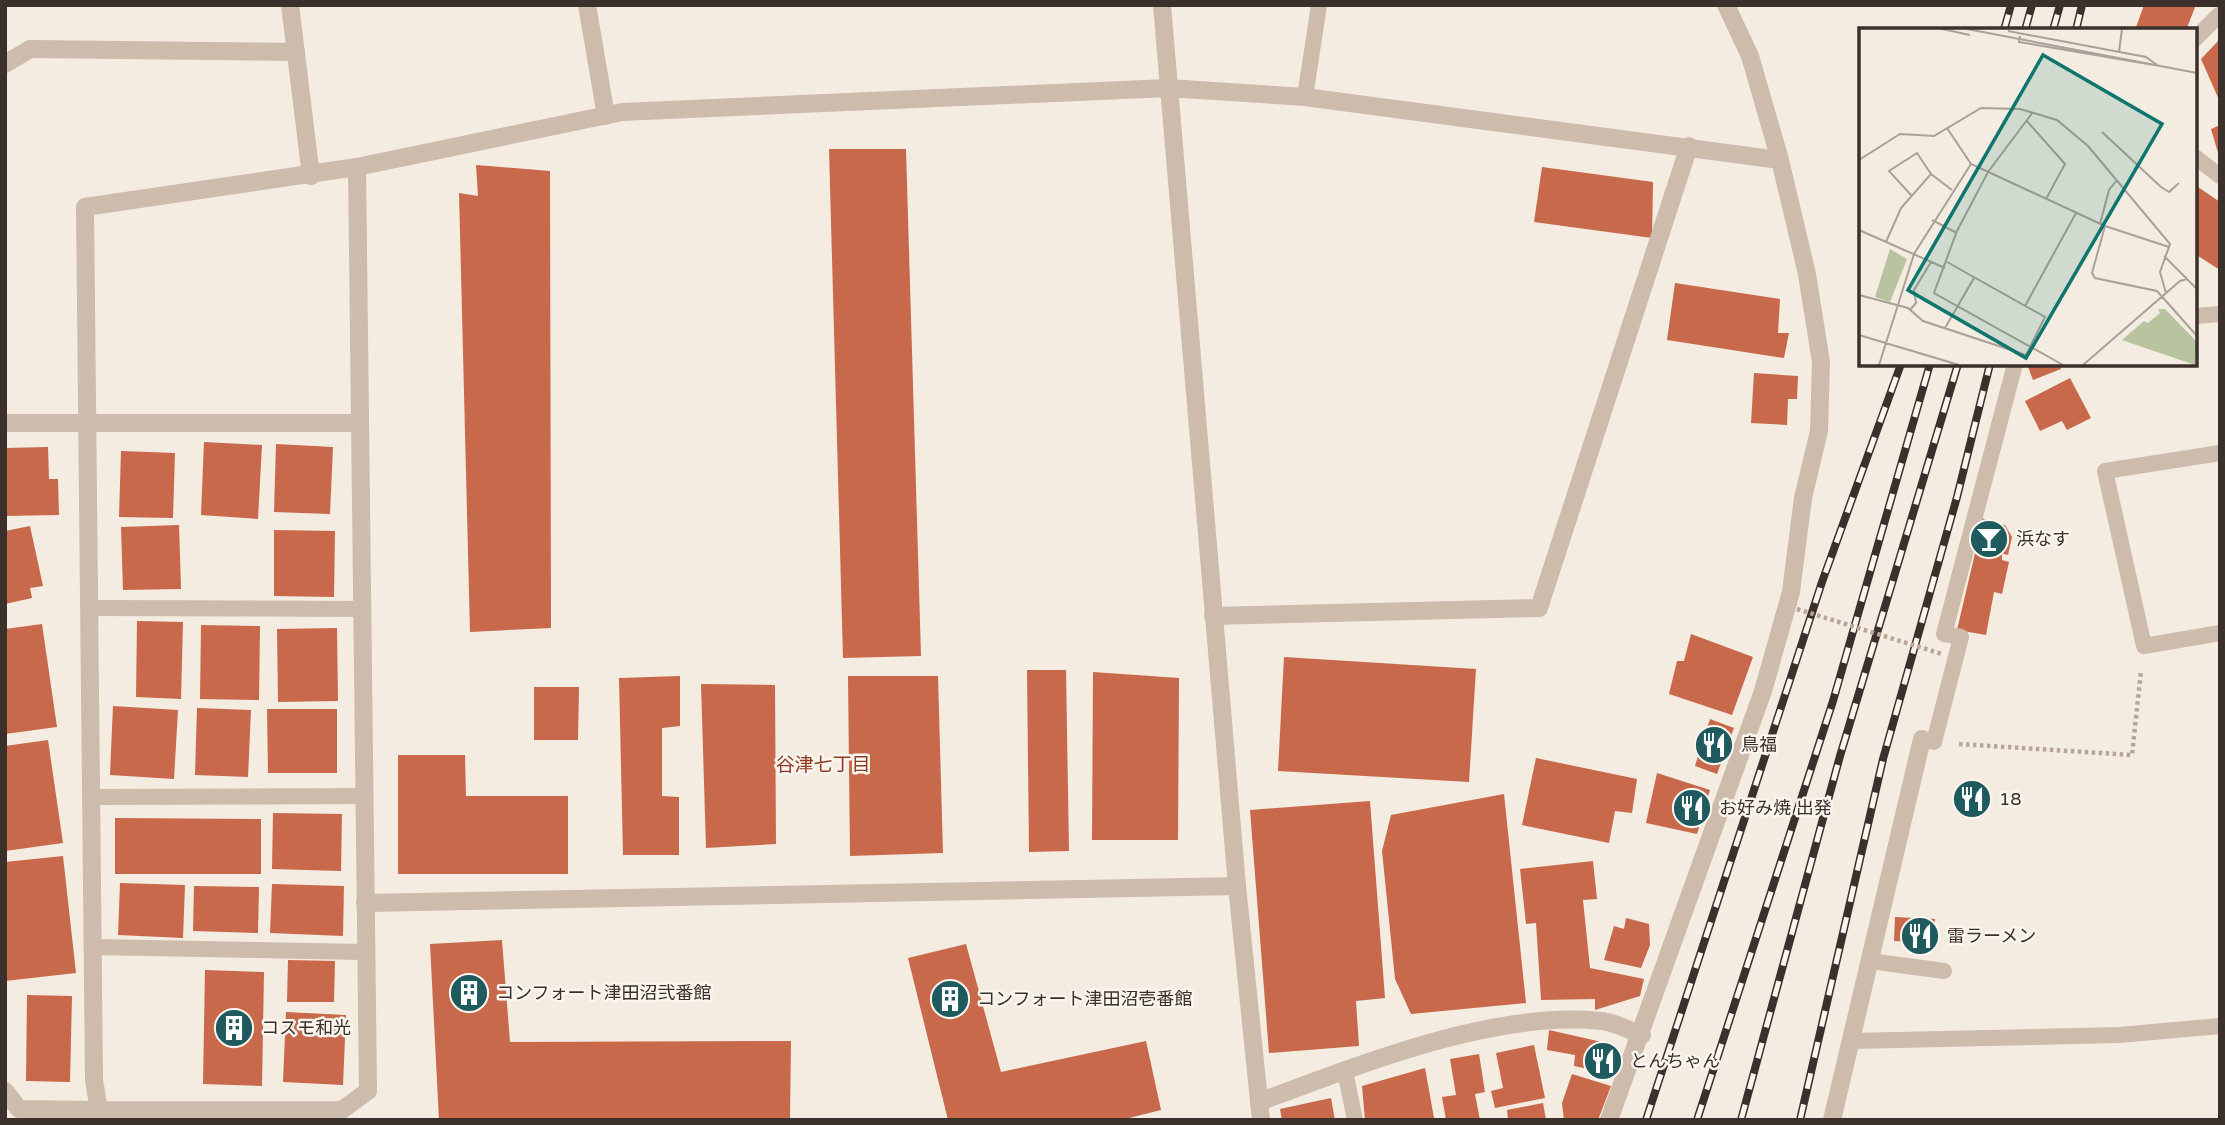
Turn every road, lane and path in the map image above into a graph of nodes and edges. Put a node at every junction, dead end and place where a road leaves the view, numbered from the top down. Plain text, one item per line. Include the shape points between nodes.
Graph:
1 (290, 5) edge
2 (587, 5) edge
3 (1162, 5) edge
4 (1319, 5) edge
5 (1726, 5) edge
6 (2220, 14) edge
7 (2197, 37) edge
8 (296, 52) junction
9 (5, 64) edge
10 (1168, 88) junction
11 (1305, 97) junction
12 (606, 116) junction
13 (1689, 146) junction
14 (2197, 159) edge
15 (1780, 160) junction
16 (357, 167) junction
17 (311, 176) junction
18 (2220, 176) edge
19 (2220, 314) edge
20 (2197, 316) edge
21 (2014, 366) edge
22 (5, 423) edge
23 (87, 423) junction
24 (360, 424) junction
25 (2220, 453) edge
26 (90, 608) junction
27 (362, 609) junction
28 (1797, 609) dead end
29 (1213, 616) junction
30 (2220, 634) edge
31 (2144, 646) junction
32 (1942, 653) dead end
33 (1928, 740) junction
34 (364, 796) junction
35 (93, 797) junction
36 (1237, 886) junction
37 (365, 903) junction
38 (92, 947) junction
39 (365, 952) junction
40 (1870, 961) junction
41 (1944, 971) dead end
42 (2220, 1026) edge
43 (1642, 1035) junction
44 (1851, 1041) junction
45 (1345, 1071) junction
46 (5, 1091) edge
47 (1260, 1111) edge
48 (100, 1115) edge
49 (1355, 1120) edge
50 (1609, 1120) edge
51 (1832, 1120) edge

1 - 8 street
2 - 12 street
3 - 10 street
4 - 11 lane
5 - 15 street via 1750,56
6 - 7 lane
8 - 9 street via 30,49
8 - 17 street
10 - 11 street
10 - 12 street
10 - 29 street
11 - 13 street
12 - 16 street
13 - 15 street
13 - 29 street via 1539,608
14 - 18 lane
15 - 43 street via 1807,274 1821,362 1819,430 1803,498 1791,592 1763,691
16 - 17 street
16 - 24 street
17 - 23 street via 85,207
19 - 20 lane
21 - 33 lane via 1944,634 1961,637
22 - 23 street
23 - 24 street
23 - 26 street
24 - 27 street
25 - 31 lane via 2105,471
26 - 27 lane
26 - 35 street
27 - 34 street
28 - 32 path, bridge
29 - 36 street
30 - 31 lane
31 - 33 path via 2132,755
33 - 40 street
34 - 35 lane
34 - 37 street
35 - 38 street
36 - 37 street
36 - 47 street
37 - 39 street
38 - 39 lane
38 - 48 street via 94,1080
39 - 48 street via 368,1091 342,1110
40 - 41 lane
40 - 44 street
42 - 44 lane via 2119,1035
43 - 45 street via 1604,1021 1535,1021 1407,1049
43 - 50 street
44 - 51 street
45 - 47 street
45 - 49 lane
46 - 48 street via 19,1109

